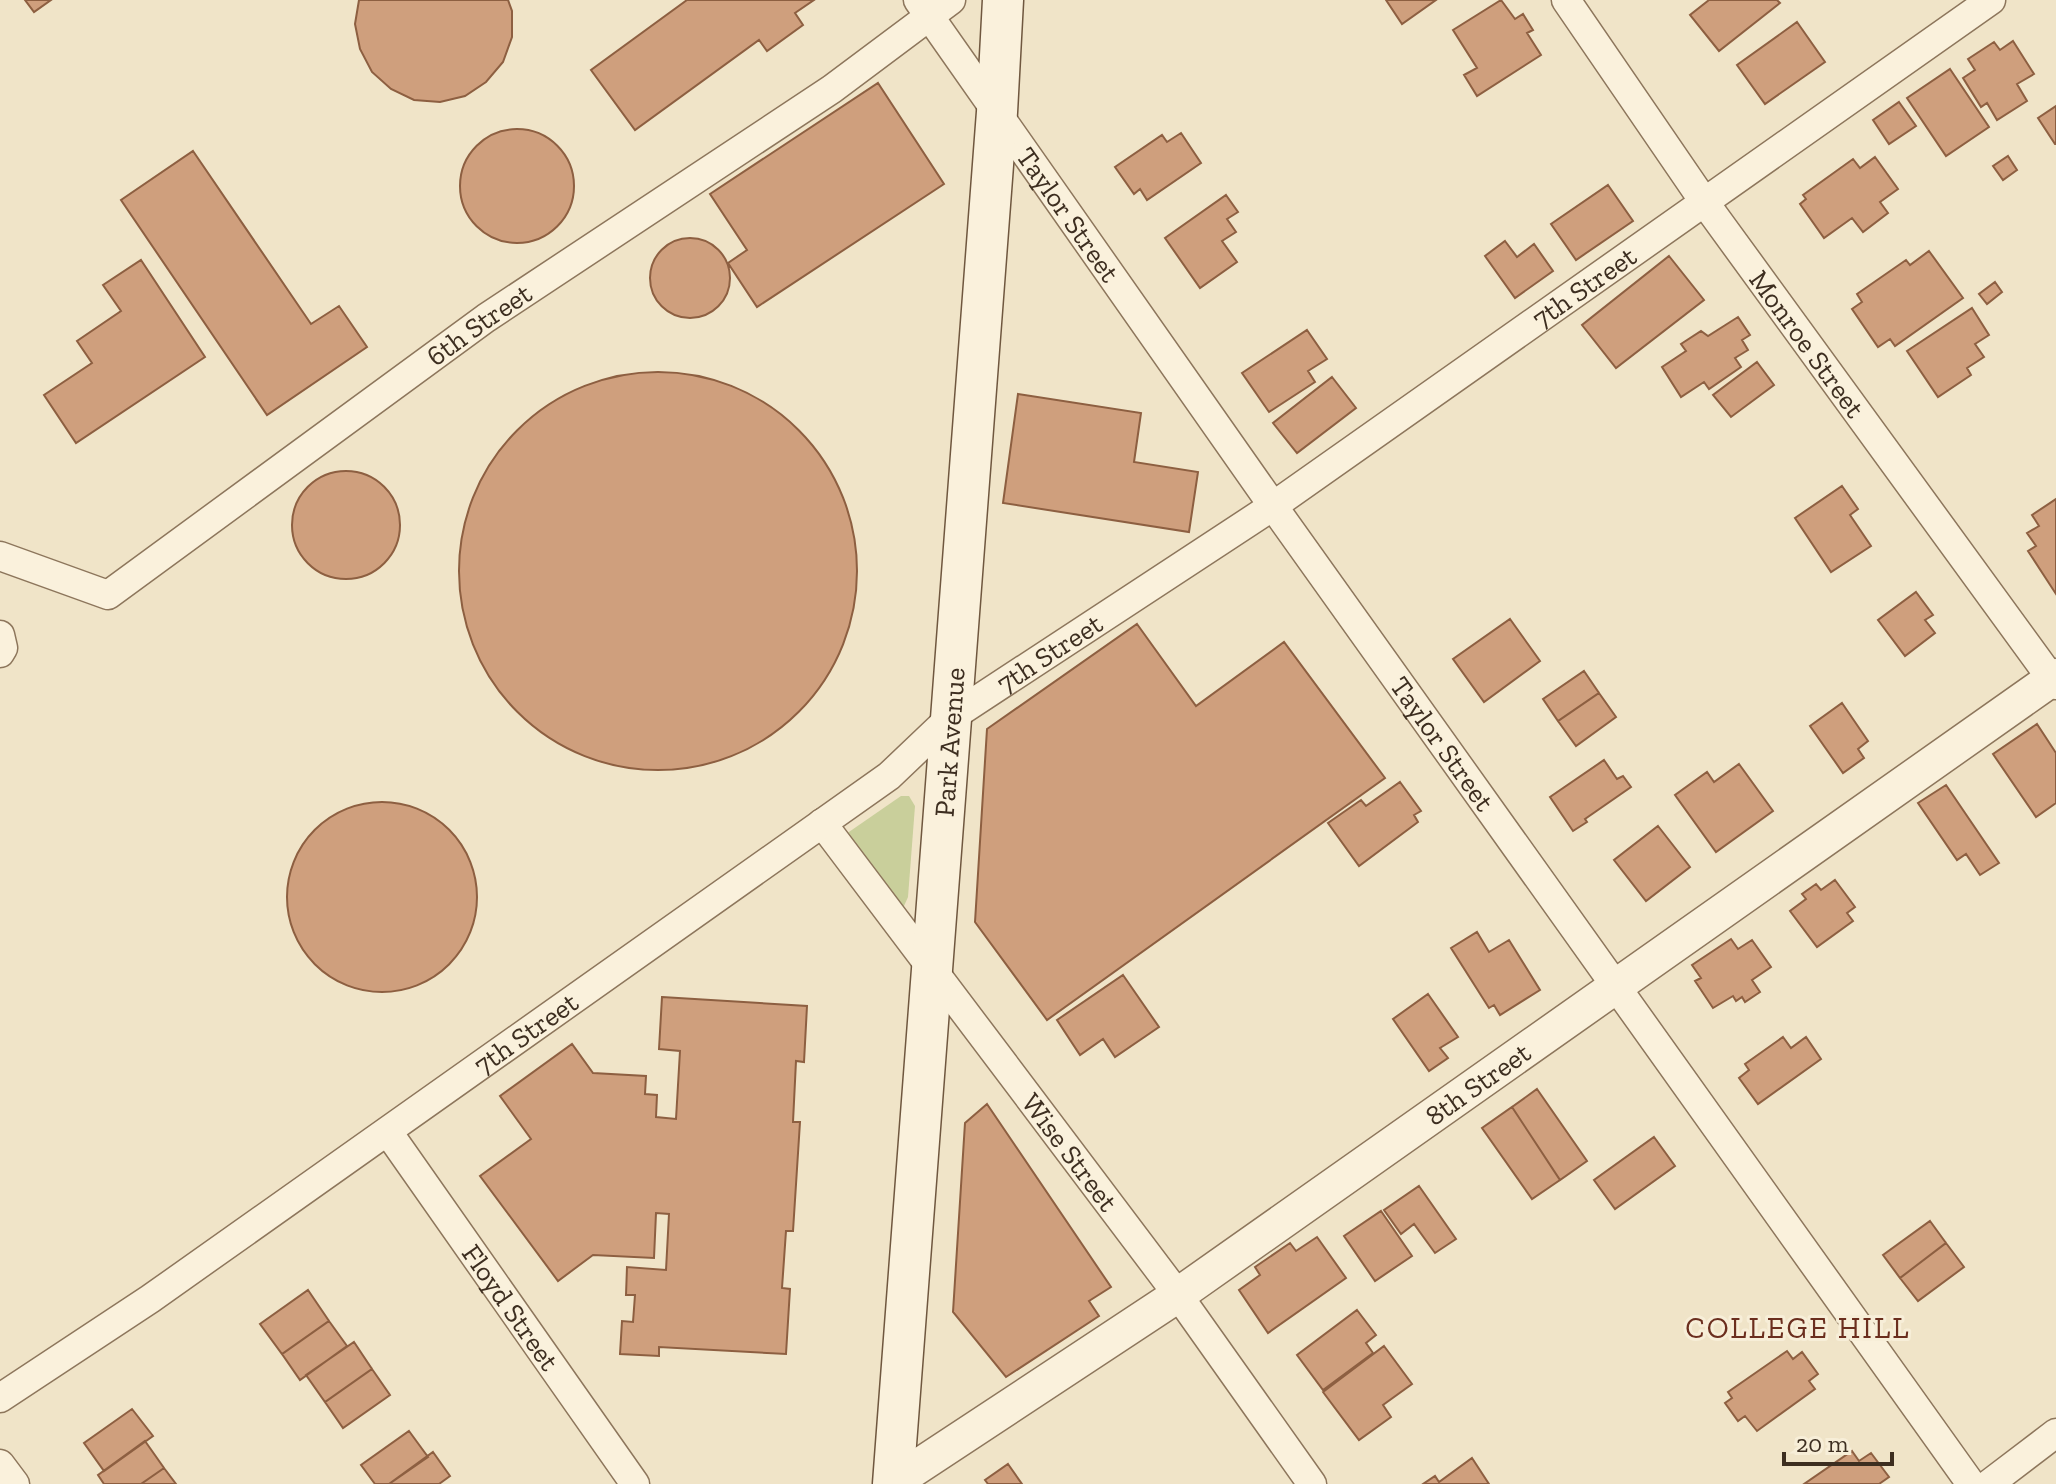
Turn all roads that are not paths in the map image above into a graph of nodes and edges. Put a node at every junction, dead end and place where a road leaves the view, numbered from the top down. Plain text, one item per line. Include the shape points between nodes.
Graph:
1 (1003, 0) edge
2 (1566, 0) edge
3 (1991, 0) edge
4 (933, 6) edge
5 (997, 112) junction
6 (1705, 203) junction
7 (1273, 506) junction
8 (0, 556) edge
9 (0, 635) edge
10 (0, 653) edge
11 (2055, 680) edge
12 (950, 718) junction
13 (822, 823) junction
14 (930, 965) junction
15 (1617, 987) junction
16 (388, 1132) junction
17 (1178, 1295) junction
18 (0, 1398) edge
19 (2056, 1433) edge
20 (0, 1464) edge
21 (15, 1484) edge
22 (635, 1484) edge
23 (893, 1484) edge
24 (1312, 1484) edge
25 (1971, 1484) edge
26 (1989, 1484) edge

1 - 5 main road, Park Avenue
2 - 6 street, Monroe Street
3 - 6 street, 7th Street
4 - 5 street, Taylor Street
4 - 8 street, 6th Street via 819,98 486,318 108,595
5 - 7 street, Taylor Street
5 - 12 main road, Park Avenue
6 - 7 street, 7th Street
6 - 11 street, Monroe Street
7 - 12 street, 7th Street
7 - 15 street, Taylor Street
9 - 10 street
11 - 15 street, 8th Street
12 - 13 street, 7th Street via 902,767
12 - 14 main road, Park Avenue
13 - 14 street, Wise Street
13 - 16 street, 7th Street
14 - 17 street, Wise Street
14 - 23 main road, Park Avenue
15 - 17 street, 8th Street
15 - 25 street, Taylor Street
16 - 18 street, 7th Street
16 - 22 street, Floyd Street
17 - 23 street, 8th Street
17 - 24 street, Wise Street
19 - 26 street
20 - 21 street

